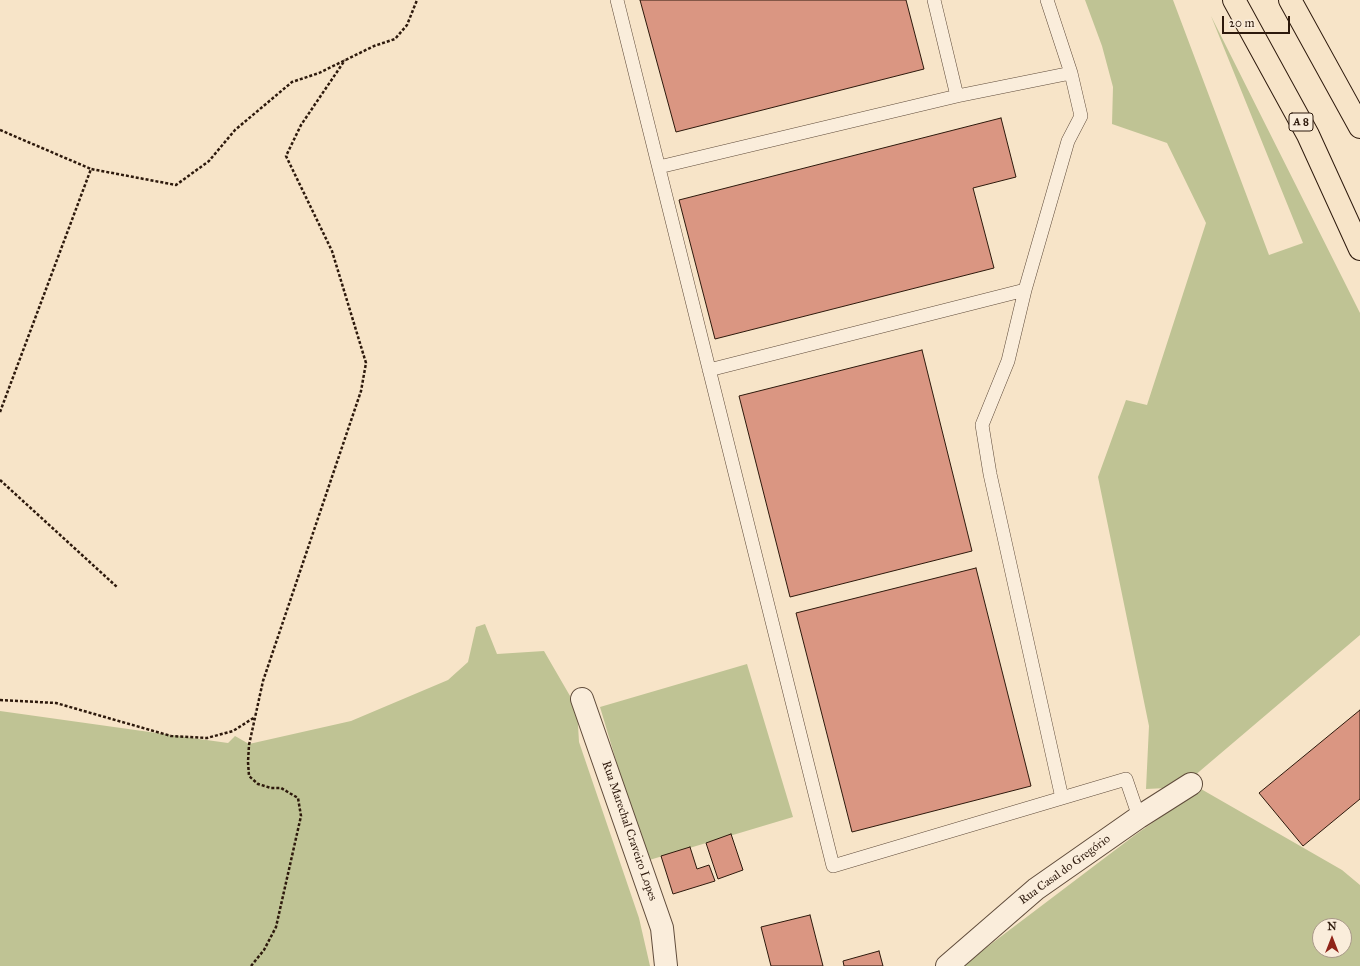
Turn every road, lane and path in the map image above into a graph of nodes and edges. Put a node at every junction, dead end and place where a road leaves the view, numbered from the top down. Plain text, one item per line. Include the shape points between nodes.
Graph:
1 (417, 0) edge
2 (617, 0) edge
3 (934, 0) edge
4 (1047, 0) edge
5 (1234, 0) edge
6 (1290, 0) edge
7 (346, 60) junction
8 (1071, 73) junction
9 (957, 96) junction
10 (1360, 127) edge
11 (0, 130) edge
12 (659, 167) junction
13 (91, 169) junction
14 (1360, 249) edge
15 (1025, 290) junction
16 (709, 370) junction
17 (0, 412) edge
18 (0, 480) edge
19 (117, 586) dead end
20 (582, 699) dead end
21 (0, 700) edge
22 (255, 717) junction
23 (1191, 784) dead end
24 (1062, 798) junction
25 (1139, 817) junction
26 (251, 966) edge
27 (666, 966) edge
28 (947, 966) edge

1 - 7 path via 407,25 395,39
2 - 12 lane
3 - 9 lane
4 - 8 lane
5 - 14 highway, A 8 via 1308,135
6 - 10 highway
7 - 13 path via 292,82 235,130 209,161 176,185
7 - 22 path via 301,125 286,156 332,251 366,363 361,391 263,681
8 - 9 lane
8 - 15 lane via 1081,116 1068,141
9 - 12 lane
11 - 13 path
12 - 16 lane
13 - 17 path
15 - 16 lane
15 - 24 lane via 1008,360 982,425 990,474
16 - 24 lane via 833,866
18 - 19 path
20 - 27 street, Rua Marechal Craveiro Lopes via 662,928
21 - 22 path via 56,703 171,736 207,738 233,731
22 - 26 path via 249,744 249,776 258,784 281,788 298,798 301,816 276,927 264,950
23 - 25 street, Rua Casal do Gregório
24 - 25 lane via 1126,779
25 - 28 street, Rua Casal do Gregório via 1036,888

